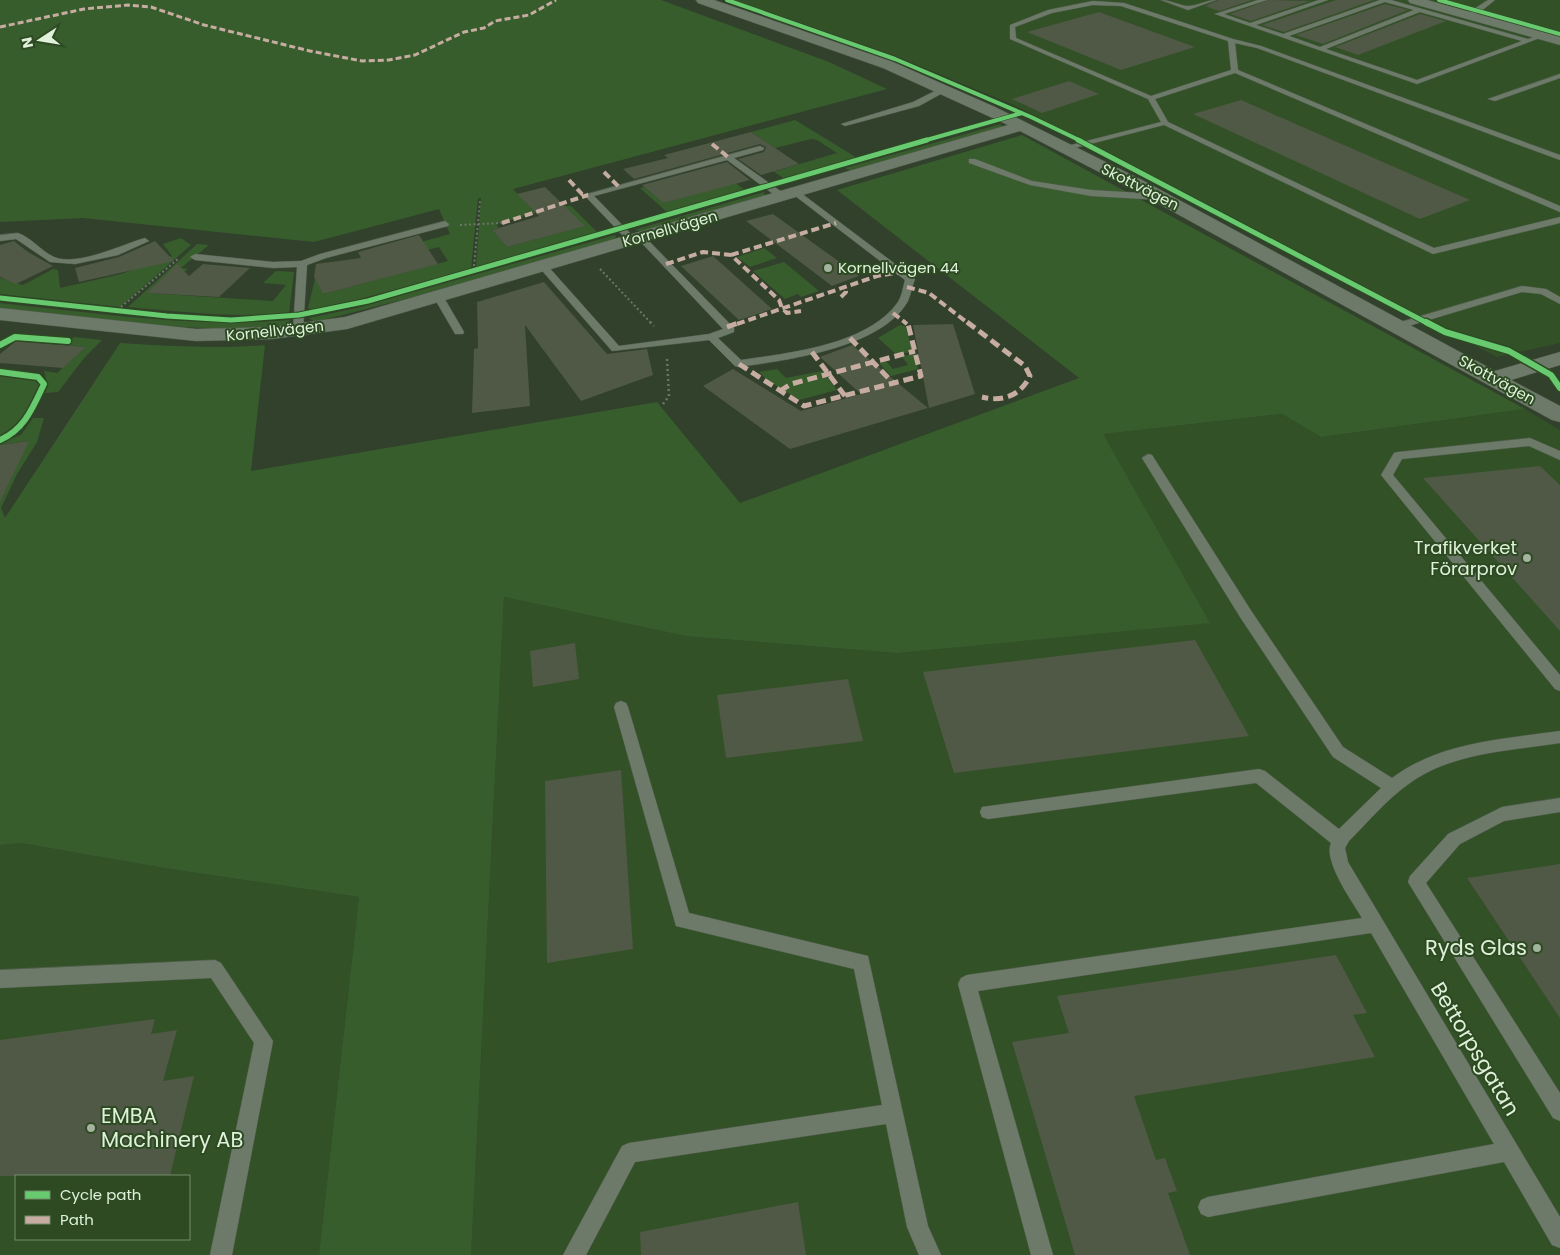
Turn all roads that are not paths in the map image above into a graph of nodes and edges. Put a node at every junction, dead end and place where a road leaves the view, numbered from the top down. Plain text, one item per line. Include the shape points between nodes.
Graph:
1 (702, 0) edge
2 (1164, 0) edge
3 (1213, 0) edge
4 (1264, 0) edge
5 (1324, 0) edge
6 (1385, 0) edge
7 (1492, 0) edge
8 (1417, 5) edge
9 (1468, 15) junction
10 (1249, 25) junction
11 (1283, 36) junction
12 (1542, 36) junction
13 (1231, 40) junction
14 (1528, 41) junction
15 (1560, 41) edge
16 (1320, 49) junction
17 (1235, 71) junction
18 (1560, 76) edge
19 (944, 90) junction
20 (1151, 98) junction
21 (1492, 99) dead end
22 (1165, 123) junction
23 (845, 124) dead end
24 (1022, 126) junction
25 (760, 148) dead end
26 (1066, 149) junction
27 (728, 157) junction
28 (1560, 158) edge
29 (972, 161) dead end
30 (790, 195) junction
31 (1160, 197) junction
32 (1560, 209) edge
33 (1560, 220) edge
34 (445, 224) road end
35 (0, 238) edge
36 (637, 239) junction
37 (145, 241) dead end
38 (195, 256) road end
39 (302, 264) junction
40 (543, 266) junction
41 (438, 296) junction
42 (1560, 301) edge
43 (0, 314) edge
44 (1398, 326) junction
45 (298, 330) junction
46 (459, 332) dead end
47 (711, 337) junction
48 (1560, 358) edge
49 (1494, 378) junction
50 (1560, 414) edge
51 (1560, 456) edge
52 (1148, 458) dead end
53 (1560, 685) edge
54 (621, 707) dead end
55 (1560, 738) edge
56 (1393, 787) junction
57 (1560, 806) edge
58 (988, 812) dead end
59 (1341, 841) junction
60 (1375, 924) junction
61 (0, 979) edge
62 (1560, 1111) edge
63 (894, 1113) junction
64 (1509, 1151) junction
65 (1208, 1207) dead end
66 (1560, 1236) edge
67 (221, 1255) edge
68 (574, 1255) edge
69 (930, 1255) edge
70 (1042, 1255) edge

1 - 19 street, Skottvägen via 888,65
2 - 3 lane via 1188,8
4 - 10 lane via 1218,14
5 - 10 lane
6 - 8 lane
6 - 11 lane
7 - 9 lane
8 - 9 street
8 - 14 lane
8 - 16 lane
9 - 12 street
10 - 11 lane
11 - 16 lane
12 - 14 lane
12 - 15 street
13 - 17 lane
13 - 20 lane via 1122,4 1093,3 1050,11 1012,26 1013,38
13 - 28 lane via 1259,47
14 - 16 lane via 1417,82
17 - 20 lane
17 - 32 lane
18 - 21 lane
19 - 23 lane via 916,104
19 - 24 street, Skottvägen
20 - 22 lane
22 - 26 lane
22 - 33 lane via 1432,251
24 - 26 street, Skottvägen
24 - 30 street, Kornellvägen
25 - 27 lane
26 - 31 street, Skottvägen
27 - 30 lane
27 - 36 lane via 588,195
29 - 31 lane via 1030,183 1091,193
30 - 36 street, Kornellvägen
30 - 47 lane via 910,279 902,303 881,325 812,352 739,364
31 - 44 street, Skottvägen
34 - 39 lane
35 - 37 lane via 18,236 53,260 75,261 115,253
36 - 40 street, Kornellvägen
36 - 47 lane via 730,330
38 - 39 lane via 273,265
39 - 45 lane
40 - 41 street, Kornellvägen
40 - 47 lane via 616,348
41 - 45 street, Kornellvägen via 347,323
41 - 46 lane
42 - 44 lane via 1543,291 1522,290
43 - 45 street, Kornellvägen via 196,336
44 - 49 street, Skottvägen
48 - 49 street
49 - 50 street, Skottvägen
51 - 53 lane via 1530,442 1398,456 1387,475
52 - 56 lane via 1245,614 1338,752
54 - 63 lane via 682,920 862,962
55 - 56 lane via 1467,751 1435,762
56 - 59 lane
57 - 62 lane via 1502,814 1454,839 1416,882
58 - 59 lane via 1259,776
59 - 60 lane, Bettorpsgatan via 1337,848 1340,864
60 - 64 lane, Bettorpsgatan
60 - 70 lane via 967,984
61 - 67 lane via 215,969 264,1041
63 - 68 lane via 629,1153
63 - 69 lane via 918,1227
64 - 65 lane
64 - 66 lane, Bettorpsgatan

